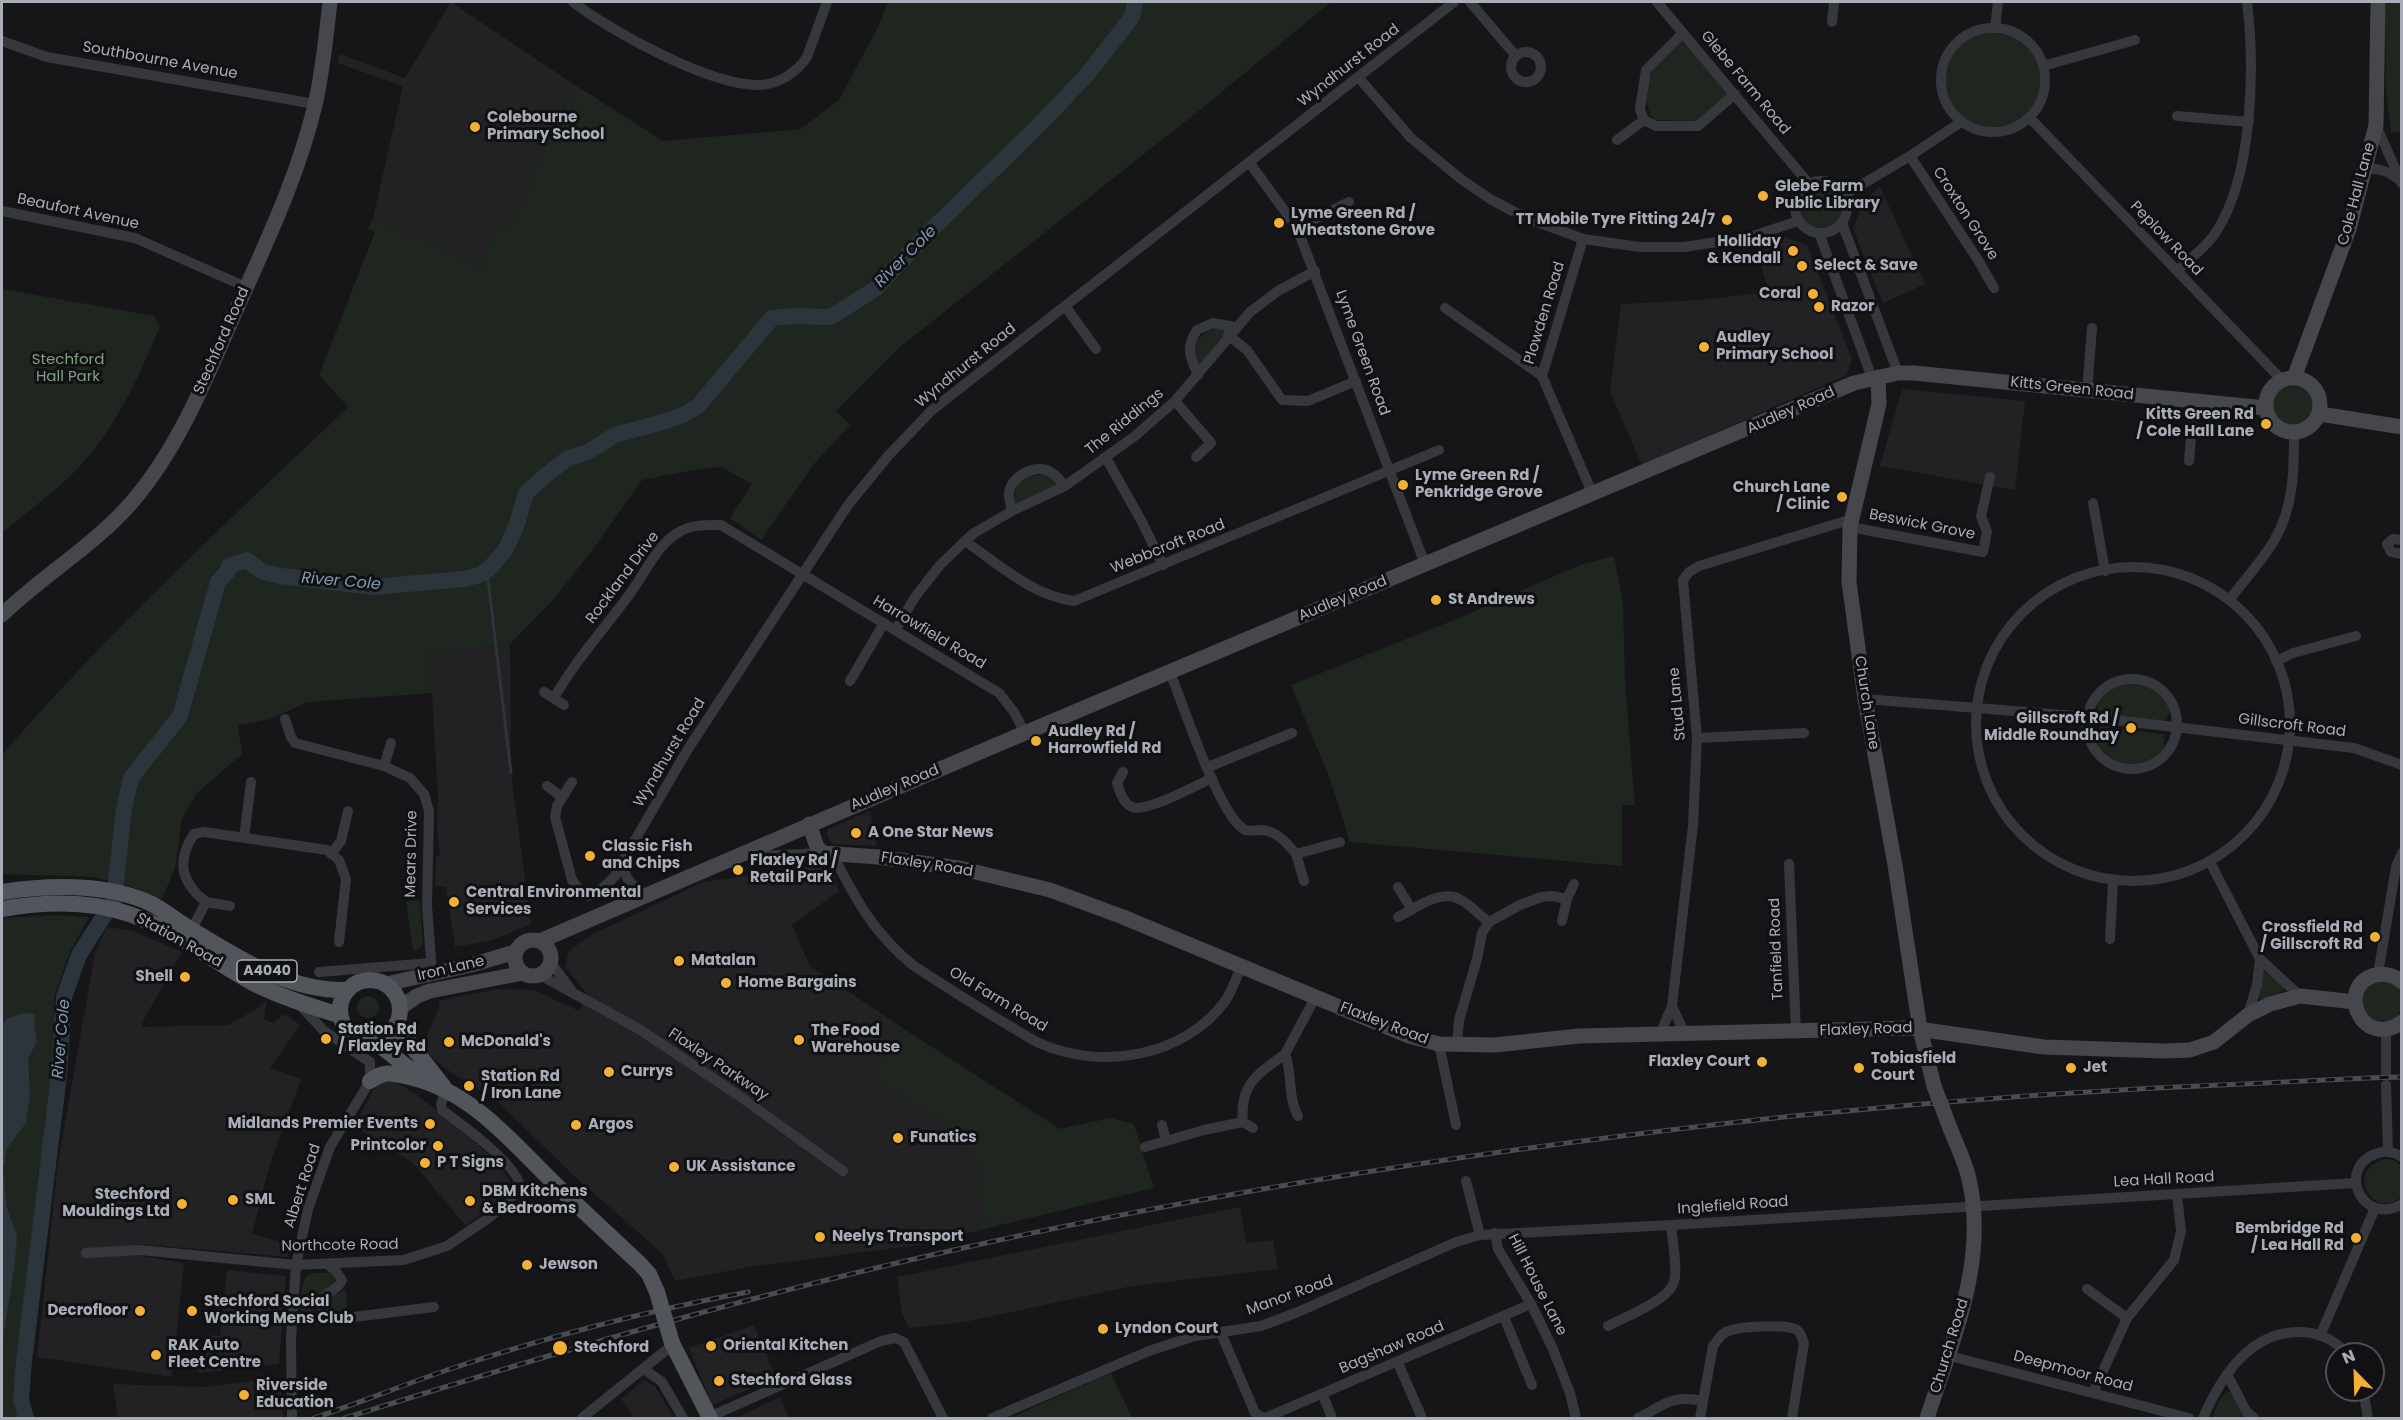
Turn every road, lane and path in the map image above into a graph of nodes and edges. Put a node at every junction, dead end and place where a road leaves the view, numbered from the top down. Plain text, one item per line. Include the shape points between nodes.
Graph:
1 (330, 2) edge
2 (573, 2) edge
3 (827, 2) edge
4 (1454, 2) edge
5 (1470, 2) edge
6 (1657, 2) edge
7 (1833, 2) edge
8 (1998, 2) edge
9 (2247, 2) edge
10 (2378, 2) edge
11 (1832, 22) dead end
12 (1995, 28) junction
13 (1683, 33) junction
14 (2135, 40) dead end
15 (2, 41) edge
16 (1516, 56) dead end
17 (2043, 66) junction
18 (1359, 78) junction
19 (1735, 94) junction
20 (315, 104) junction
21 (2177, 116) dead end
22 (2029, 117) junction
23 (1644, 120) junction
24 (1961, 122) junction
25 (2248, 122) junction
26 (2376, 125) junction
27 (1617, 140) dead end
28 (1910, 156) junction
29 (1250, 162) junction
30 (2366, 169) junction
31 (2401, 182) edge
32 (1809, 184) junction
33 (1844, 195) junction
34 (1349, 202) dead end
35 (2, 211) edge
36 (1798, 221) junction
37 (1842, 223) junction
38 (1297, 228) junction
39 (1819, 233) junction
40 (1583, 239) junction
41 (1316, 271) junction
42 (2177, 271) junction
43 (246, 287) junction
44 (1994, 288) dead end
45 (1065, 306) junction
46 (1448, 310) dead end
47 (2092, 328) dead end
48 (1232, 331) junction
49 (1096, 349) dead end
50 (1898, 373) junction
51 (1198, 375) junction
52 (1542, 376) junction
53 (1875, 377) junction
54 (2288, 379) junction
55 (1356, 381) junction
56 (2087, 392) junction
57 (1175, 401) junction
58 (2194, 402) junction
59 (2266, 408) junction
60 (2320, 414) junction
61 (2402, 427) edge
62 (2294, 433) junction
63 (1438, 450) dead end
64 (1196, 457) dead end
65 (1106, 458) junction
66 (2189, 461) dead end
67 (1389, 472) junction
68 (1990, 477) dead end
69 (1065, 486) junction
70 (1593, 495) junction
71 (2093, 503) dead end
72 (1012, 512) junction
73 (1851, 523) junction
74 (2402, 540) edge
75 (965, 541) junction
76 (2402, 554) edge
77 (1425, 564) junction
78 (1163, 565) junction
79 (2105, 571) junction
80 (803, 574) junction
81 (2230, 599) junction
82 (2, 615) edge
83 (884, 623) junction
84 (896, 629) junction
85 (2356, 636) dead end
86 (2276, 661) junction
87 (1170, 672) junction
88 (850, 681) dead end
89 (1865, 699) junction
90 (564, 705) dead end
91 (1976, 709) junction
92 (2089, 717) junction
93 (285, 719) dead end
94 (2176, 728) junction
95 (1025, 733) junction
96 (1292, 733) dead end
97 (1804, 733) dead end
98 (1697, 738) junction
99 (2289, 740) junction
100 (391, 744) dead end
101 (2402, 765) edge
102 (384, 766) junction
103 (1208, 767) junction
104 (1123, 772) dead end
105 (1212, 778) junction
106 (251, 782) dead end
107 (572, 782) dead end
108 (547, 786) dead end
109 (562, 797) junction
110 (348, 811) dead end
111 (809, 824) junction
112 (244, 838) junction
113 (1340, 842) dead end
114 (750, 849) junction
115 (2402, 853) edge
116 (332, 854) junction
117 (828, 854) junction
118 (1296, 854) junction
119 (2210, 862) junction
120 (1789, 864) dead end
121 (623, 866) junction
122 (1304, 881) dead end
123 (2113, 882) junction
124 (1574, 884) dead end
125 (2, 886) edge
126 (1398, 887) dead end
127 (23, 889) junction
128 (2, 892) edge
129 (642, 896) junction
130 (97, 898) junction
131 (1567, 899) junction
132 (206, 902) junction
133 (129, 905) junction
134 (230, 906) dead end
135 (2, 909) edge
136 (1412, 910) junction
137 (1398, 917) dead end
138 (1562, 921) dead end
139 (1489, 922) junction
140 (571, 928) junction
141 (192, 929) junction
142 (2110, 939) dead end
143 (339, 942) dead end
144 (540, 942) junction
145 (515, 952) junction
146 (2260, 959) junction
147 (547, 964) junction
148 (1241, 967) junction
149 (431, 969) junction
150 (319, 972) dead end
151 (523, 973) junction
152 (2378, 974) junction
153 (2402, 982) edge
154 (386, 984) junction
155 (346, 990) junction
156 (2300, 996) junction
157 (1316, 998) junction
158 (2355, 1002) junction
159 (300, 1006) junction
160 (1672, 1006) junction
161 (400, 1008) junction
162 (339, 1014) junction
163 (2248, 1015) junction
164 (2402, 1022) edge
165 (396, 1026) junction
166 (1920, 1029) junction
167 (2386, 1029) junction
168 (1796, 1032) junction
169 (1660, 1034) junction
170 (1685, 1034) junction
171 (373, 1040) junction
172 (1439, 1044) junction
173 (1457, 1045) junction
174 (1285, 1053) junction
175 (424, 1080) junction
176 (370, 1081) junction
177 (446, 1089) junction
178 (1298, 1116) dead end
179 (1243, 1122) junction
180 (1162, 1125) dead end
181 (1456, 1125) dead end
182 (1253, 1128) dead end
183 (1166, 1141) junction
184 (1144, 1148) dead end
185 (2388, 1152) junction
186 (2402, 1157) edge
187 (843, 1171) dead end
188 (1466, 1181) dead end
189 (2355, 1183) junction
190 (2177, 1194) junction
191 (1974, 1206) junction
192 (2401, 1206) edge
193 (2375, 1208) junction
194 (1671, 1225) junction
195 (1495, 1233) junction
196 (1480, 1235) junction
197 (86, 1253) dead end
198 (296, 1264) junction
199 (327, 1264) junction
200 (2087, 1289) dead end
201 (1531, 1304) junction
202 (434, 1307) dead end
203 (1504, 1317) junction
204 (2127, 1318) junction
205 (1608, 1326) dead end
206 (1221, 1333) junction
207 (2320, 1336) junction
208 (2333, 1342) edge
209 (673, 1345) junction
210 (1950, 1356) junction
211 (1398, 1363) junction
212 (645, 1370) junction
213 (2227, 1374) junction
214 (1532, 1385) dead end
215 (2093, 1393) junction
216 (1323, 1395) junction
217 (1703, 1401) junction
218 (2365, 1402) edge
219 (710, 1418) edge
220 (292, 1419) edge
221 (582, 1419) edge
222 (683, 1419) edge
223 (943, 1419) edge
224 (992, 1419) edge
225 (1264, 1419) edge
226 (1332, 1419) edge
227 (1422, 1419) edge
228 (1575, 1419) edge
229 (1638, 1419) edge
230 (1700, 1419) edge
231 (1792, 1419) edge
232 (1927, 1419) edge
233 (2189, 1419) edge
234 (2203, 1419) edge
235 (2254, 1419) edge
236 (2368, 1419) edge

1 - 20 street, Stechford Road
2 - 3 street via 630,39 666,56 702,71 761,85 781,80 802,64
4 - 18 street, Wyndhurst Road
5 - 16 street
6 - 13 street, Glebe Farm Road
7 - 11 street
8 - 12 street
9 - 25 street via 2251,32
10 - 26 street, Cole Hall Lane
12 - 17 street via 2025,40
12 - 24 street via 1975,32 1956,43 1942,68 1943,97
13 - 19 street, Glebe Farm Road
13 - 23 street via 1646,70 1640,109
14 - 17 street
15 - 20 street, Southbourne Avenue via 47,57
17 - 22 street via 2043,93
18 - 29 street, Wyndhurst Road
18 - 40 street via 1411,138 1461,179 1524,217
19 - 23 street via 1698,126 1656,126
19 - 32 street, Glebe Farm Road
20 - 43 street, Stechford Road via 290,184
21 - 25 street
22 - 24 street via 2004,131 1974,129
22 - 42 street, Peplow Road
23 - 27 street
24 - 28 street
25 - 42 street via 2231,204 2215,234
26 - 30 street, Cole Hall Lane
26 - 31 street
28 - 33 street
28 - 44 street, Croxton Grove
29 - 38 street, Lyme Green Road
29 - 45 street, Wyndhurst Road
30 - 31 street via 2379,168
30 - 54 street, Cole Hall Lane via 2349,229
32 - 33 street via 1834,184
32 - 36 street via 1795,202
33 - 37 street via 1847,212
34 - 38 street
35 - 43 street, Beaufort Avenue via 135,238
36 - 39 street
36 - 40 street via 1750,237 1684,247 1640,247
37 - 39 street via 1832,231
37 - 50 street
38 - 41 street, Lyme Green Road
39 - 53 street
40 - 52 street, Plowden Road
41 - 48 street, The Riddings via 1278,291
41 - 55 street, Lyme Green Road
42 - 54 street, Peplow Road
43 - 82 street, Stechford Road via 192,408 163,462 112,524
45 - 49 street
45 - 80 street, Wyndhurst Road via 925,418 848,505
46 - 52 street
47 - 56 street
48 - 51 street, The Riddings
48 - 51 street via 1213,323 1197,330 1189,345
48 - 55 street via 1282,400 1308,401
50 - 53 street, Kitts Green Road
50 - 56 street, Kitts Green Road
51 - 57 street, The Riddings
52 - 70 street, Plowden Road
53 - 70 street, Audley Road
53 - 73 street, Church Lane via 1879,404
54 - 59 street via 2270,392
54 - 60 street via 2305,380 2314,387 2320,397
55 - 67 street, Lyme Green Road
56 - 58 street, Kitts Green Road
57 - 64 street via 1211,443
57 - 65 street, The Riddings
58 - 59 street, Kitts Green Road
58 - 66 street
59 - 62 street via 2275,426
60 - 61 street
60 - 62 street via 2311,427
62 - 81 street via 2294,478 2283,520 2276,538
63 - 67 street, Webbcroft Road
65 - 69 street, The Riddings
65 - 78 street
67 - 77 street, Lyme Green Road
67 - 78 street, Webbcroft Road
68 - 73 street, Beswick Grove via 1981,516 1987,532 1983,552
69 - 72 street, The Riddings
69 - 72 street via 1047,470 1025,473 1012,485
70 - 77 street, Audley Road
71 - 79 street
72 - 75 street, The Riddings
73 - 89 street, Church Lane via 1849,582
73 - 98 street, Stud Lane via 1699,566 1683,580
74 - 76 street via 2392,539 2387,544 2391,552
75 - 78 street, Webbcroft Road via 1042,592 1074,601
75 - 84 street, The Riddings via 940,565
77 - 87 street, Audley Road
79 - 81 street via 2135,568 2187,575
79 - 91 street via 2080,576 2056,587 2021,613 1990,656
80 - 83 street, Harrowfield Road
80 - 90 street, Rockland Drive via 721,525 681,531 658,553 549,695
80 - 121 street, Wyndhurst Road via 688,749
81 - 86 street via 2264,637
83 - 84 street, Harrowfield Road
83 - 88 street
84 - 95 street, Harrowfield Road via 999,693
85 - 86 street
86 - 99 street via 2291,714
87 - 95 street, Audley Road
87 - 103 street
89 - 91 street, Gillscroft Road
89 - 166 street, Church Lane
91 - 92 street, Gillscroft Road
91 - 123 street via 1980,762 2007,819 2050,860
92 - 94 street, Gillscroft Road
92 - 94 street via 2093,703 2112,684 2140,680 2162,689 2170,698
92 - 94 street via 2090,740 2095,748 2106,762 2122,769 2145,768 2165,757
93 - 102 street, Mears Drive via 296,743
94 - 99 street, Gillscroft Road
95 - 111 street, Audley Road
96 - 103 street
97 - 98 street
98 - 160 street, Stud Lane via 1694,825
99 - 101 street, Gillscroft Road via 2354,748
99 - 119 street via 2264,812
100 - 102 street
102 - 149 street, Mears Drive via 417,784 428,803
103 - 105 street
104 - 105 street via 1117,783 1133,808 1146,808
105 - 118 street via 1242,829 1276,835
106 - 112 street
107 - 109 street
108 - 109 street
109 - 121 street, Wyndhurst Road via 555,818 572,880 581,892 588,896 597,893
110 - 116 street via 341,840
111 - 114 street
111 - 117 street via 817,847
112 - 116 street via 327,850
112 - 132 street via 204,832 194,834 188,844 182,868
113 - 118 street
114 - 117 street via 761,856
114 - 129 street
115 - 152 street via 2396,867
116 - 143 street via 339,860 346,879
117 - 148 street, Flaxley Road via 960,868 1050,890
117 - 148 street, Old Farm Road via 857,903 896,952 1029,1037 1064,1052 1097,1058 1122,1056 1151,1052 1188,1035 1227,999
118 - 122 street
119 - 123 street via 2147,882
119 - 146 street
120 - 168 street, Tanfield Road
121 - 129 street via 627,878
123 - 142 street
124 - 131 street
125 - 127 main road
126 - 136 street
127 - 128 main road, A4040
127 - 130 main road, Station Road / A4040
129 - 140 street
130 - 133 main road, Station Road / A4040
130 - 135 main road, Station Road / A4040
131 - 138 street
131 - 139 street via 1541,897
132 - 134 street
132 - 141 street
133 - 141 main road, Station Road / A4040 via 148,903
133 - 159 main road, Station Road / A4040 via 178,938
136 - 137 street
136 - 139 street via 1436,898 1454,896
139 - 173 street via 1482,933 1470,977
140 - 144 street
140 - 147 street
141 - 155 main road, A4040 via 281,979 309,988
144 - 145 street via 525,942
144 - 147 street via 547,947
145 - 149 street, Iron Lane
145 - 151 street via 516,965
146 - 156 street
146 - 163 street
147 - 151 street via 529,976
147 - 187 street, Flaxley Parkway via 572,991 639,1029
148 - 157 street, Flaxley Road
149 - 150 street
149 - 154 street, Iron Lane
151 - 161 street, Iron Lane via 430,991
152 - 153 street
152 - 158 street via 2361,984
154 - 155 main road via 365,980
154 - 161 main road via 396,994
155 - 162 main road
156 - 158 street, Flaxley Road
156 - 163 street, Flaxley Road
157 - 172 street, Flaxley Road via 1409,1036
157 - 174 street
158 - 167 street via 2364,1023 2374,1029
159 - 162 main road, A4040
159 - 176 street, Station Road via 324,1031 370,1062
160 - 169 street, Stud Lane
160 - 170 street
161 - 165 main road
162 - 171 main road via 351,1034
163 - 166 street, Flaxley Road via 2214,1042 2190,1050 2044,1047
164 - 167 street
165 - 171 main road
165 - 177 main road
166 - 168 street, Flaxley Road
166 - 191 street, Church Road, bridge via 1934,1086 1969,1177
167 - 185 street
168 - 170 street, Flaxley Road
169 - 170 street, Flaxley Road
169 - 173 street, Flaxley Road
171 - 175 main road
172 - 173 street, Flaxley Road
172 - 181 street
174 - 178 street via 1290,1095
174 - 179 street via 1248,1084 1243,1097
175 - 176 main road via 390,1072
175 - 177 main road
176 - 198 street, Albert Road via 330,1147 308,1209
177 - 199 street, Northcote Road via 442,1110 519,1177 519,1190 481,1224 447,1246 404,1260
177 - 209 main road, bridge via 484,1115 649,1274
179 - 182 street
179 - 183 street
180 - 183 street
183 - 184 street
185 - 186 street
185 - 189 street via 2368,1156 2356,1173
188 - 196 street
189 - 190 street, Lea Hall Road
189 - 193 street via 2365,1203
190 - 191 street, Lea Hall Road
190 - 204 street via 2181,1231 2174,1260
191 - 194 street, Inglefield Road
191 - 210 street, Church Road via 1971,1270
192 - 193 street
193 - 207 street
194 - 195 street, Inglefield Road
194 - 205 street via 1675,1280 1672,1288
195 - 196 street, Manor Road
195 - 201 street, Hill House Lane via 1498,1249
196 - 206 street, Manor Road via 1261,1326
197 - 198 street, Northcote Road via 141,1250
198 - 199 street, Northcote Road
198 - 220 street, Albert Road via 291,1340
199 - 202 street via 342,1280 321,1301 324,1314 330,1318
200 - 204 street
201 - 203 street, Bagshaw Road
201 - 228 street, Hill House Lane via 1570,1392
203 - 211 street, Bagshaw Road
203 - 214 street
204 - 215 street
206 - 224 street, Manor Road via 1195,1336 1149,1351
206 - 225 street via 1255,1413
207 - 208 street
207 - 213 street via 2286,1332 2266,1339
209 - 212 street
209 - 219 main road
210 - 215 street, Deepmoor Road
210 - 232 street, Church Road
211 - 216 street, Bagshaw Road
211 - 227 street
212 - 221 street
212 - 222 street via 662,1382
213 - 234 street
213 - 235 street
215 - 233 street, Deepmoor Road
216 - 225 street, Bagshaw Road
216 - 226 street
217 - 229 street via 1676,1399
217 - 230 street
217 - 231 street via 1713,1346 1719,1338 1737,1329 1786,1326 1797,1330 1804,1343
218 - 236 street
219 - 223 street via 895,1338 904,1342

